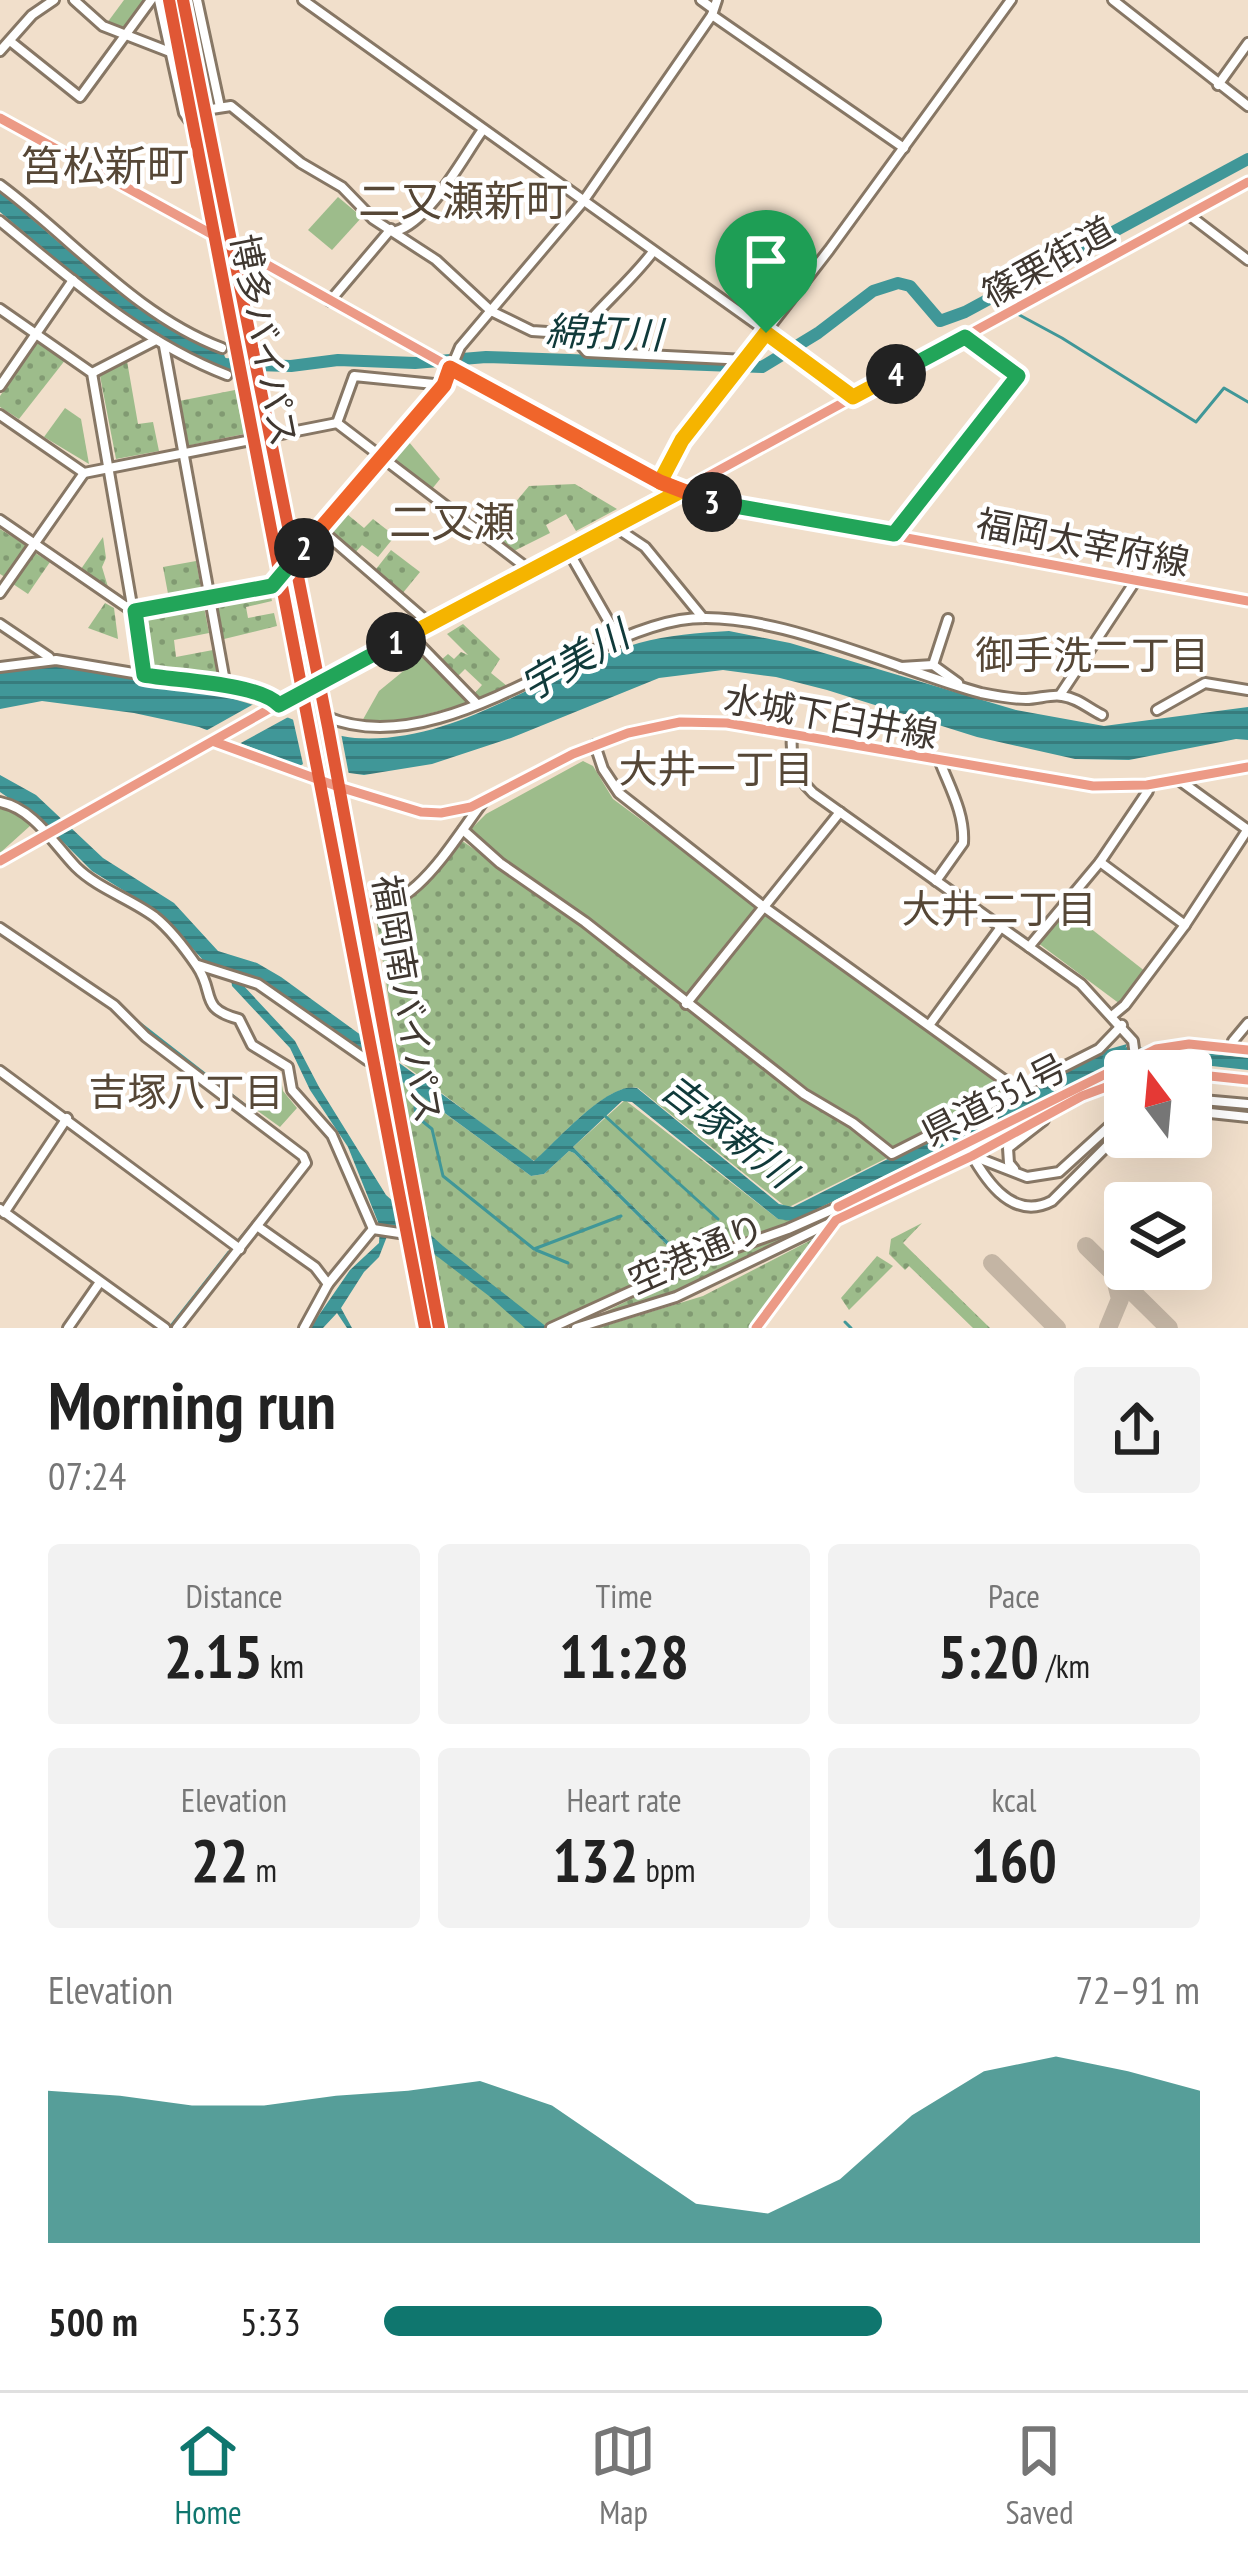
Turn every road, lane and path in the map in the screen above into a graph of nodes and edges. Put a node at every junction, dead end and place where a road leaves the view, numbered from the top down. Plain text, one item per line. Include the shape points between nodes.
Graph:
1 (54, 0) edge
2 (74, 0) edge
3 (155, 0) edge
4 (169, 0) edge
5 (183, 0) edge
6 (197, 0) edge
7 (303, 0) edge
8 (701, 0) edge
9 (1011, 0) edge
10 (1113, 0) edge
11 (714, 8) edge
12 (125, 34) junction
13 (183, 36) junction
14 (10, 41) junction
15 (1248, 43) edge
16 (0, 50) edge
17 (170, 52) junction
18 (1218, 85) junction
19 (1248, 106) edge
20 (212, 108) junction
21 (0, 118) edge
22 (194, 126) junction
23 (482, 131) junction
24 (904, 148) junction
25 (1248, 182) edge
26 (0, 185) edge
27 (582, 203) junction
28 (1189, 215) junction
29 (0, 221) edge
30 (393, 230) junction
31 (214, 235) junction
32 (233, 246) junction
33 (652, 253) junction
34 (1248, 260) edge
35 (73, 280) junction
36 (329, 301) junction
37 (0, 309) edge
38 (490, 310) junction
39 (35, 333) junction
40 (766, 333) junction
41 (965, 337) junction
42 (575, 338) junction
43 (160, 343) junction
44 (229, 350) junction
45 (744, 362) junction
46 (92, 374) junction
47 (234, 375) junction
48 (448, 376) junction
49 (0, 386) edge
50 (853, 397) junction
51 (0, 415) edge
52 (337, 423) junction
53 (261, 436) junction
54 (181, 452) junction
55 (380, 457) junction
56 (110, 466) junction
57 (84, 473) junction
58 (711, 475) junction
59 (660, 482) junction
60 (681, 491) junction
61 (721, 504) junction
62 (0, 520) edge
63 (615, 527) junction
64 (319, 528) junction
65 (894, 534) junction
66 (34, 544) junction
67 (974, 550) junction
68 (569, 552) junction
69 (293, 562) junction
70 (974, 563) dead end
71 (532, 572) junction
72 (280, 578) junction
73 (1136, 580) junction
74 (0, 593) edge
75 (209, 598) junction
76 (1248, 601) edge
77 (135, 611) junction
78 (704, 619) junction
79 (948, 619) dead end
80 (0, 624) edge
81 (430, 624) junction
82 (410, 635) junction
83 (620, 641) junction
84 (56, 660) junction
85 (933, 665) junction
86 (0, 667) edge
87 (897, 668) junction
88 (144, 675) junction
89 (319, 681) junction
90 (226, 687) junction
91 (964, 688) junction
92 (1248, 689) edge
93 (302, 691) junction
94 (1060, 695) junction
95 (477, 704) junction
96 (279, 705) junction
97 (1156, 710) dead end
98 (1102, 715) dead end
99 (327, 722) junction
100 (792, 736) junction
101 (220, 740) junction
102 (595, 745) junction
103 (940, 762) junction
104 (1248, 767) edge
105 (319, 776) junction
106 (1178, 779) junction
107 (338, 780) junction
108 (1147, 785) junction
109 (0, 802) edge
110 (483, 802) junction
111 (840, 812) junction
112 (463, 830) junction
113 (1248, 830) edge
114 (48, 834) junction
115 (0, 861) edge
116 (1100, 862) junction
117 (936, 881) junction
118 (764, 907) junction
119 (363, 916) junction
120 (347, 919) junction
121 (1185, 926) junction
122 (1001, 927) junction
123 (0, 928) edge
124 (1029, 947) junction
125 (196, 964) junction
126 (686, 1004) junction
127 (1113, 1015) junction
128 (1248, 1023) edge
129 (930, 1024) junction
130 (1122, 1025) junction
131 (1233, 1048) junction
132 (1135, 1050) edge
133 (1154, 1050) edge
134 (1248, 1050) edge
135 (372, 1064) junction
136 (0, 1071) edge
137 (1104, 1074) edge
138 (1212, 1076) edge
139 (1248, 1080) edge
140 (1104, 1089) edge
141 (1018, 1090) junction
142 (1212, 1101) edge
143 (1248, 1104) edge
144 (1054, 1111) junction
145 (1212, 1113) edge
146 (1248, 1117) edge
147 (67, 1118) junction
148 (1104, 1132) edge
149 (965, 1143) junction
150 (1104, 1148) edge
151 (972, 1156) junction
152 (1027, 1177) junction
153 (838, 1207) joint
154 (2, 1211) edge
155 (836, 1220) junction
156 (257, 1226) junction
157 (373, 1229) junction
158 (407, 1234) junction
159 (239, 1249) junction
160 (100, 1282) junction
161 (328, 1285) junction
162 (554, 1327) edge
163 (68, 1328) edge
164 (165, 1328) edge
165 (177, 1328) edge
166 (304, 1328) edge
167 (425, 1328) edge
168 (439, 1328) edge
169 (577, 1328) edge
170 (756, 1328) edge

1 - 14 street
2 - 12 street
3 - 12 street
3 - 17 street
4 - 13 highway, 博多バイパス
5 - 13 highway, 博多バイパス
6 - 20 street
7 - 23 street
8 - 11 street
9 - 24 street
10 - 18 street
11 - 24 street
11 - 27 street
12 - 14 street via 80,97
12 - 17 street
13 - 20 highway, 博多バイパス
13 - 22 highway, 博多バイパス
14 - 16 street
15 - 18 street
17 - 22 street
18 - 19 street
20 - 30 street via 231,106
20 - 32 highway, 博多バイパス
21 - 31 main road, 福岡太宰府線
22 - 31 highway, 博多バイパス
23 - 27 street
23 - 30 street via 424,213
24 - 40 street
25 - 28 main road, 篠栗街道
26 - 44 street via 185,333
27 - 33 street
27 - 38 street
28 - 34 street
28 - 41 main road, 篠栗街道
29 - 35 street
30 - 36 street
30 - 38 street
31 - 32 main road, 福岡太宰府線
31 - 44 highway, 博多バイパス
32 - 36 main road, 福岡太宰府線
32 - 53 highway, 博多バイパス
33 - 40 street
33 - 42 street
35 - 39 street
35 - 43 street
36 - 48 main road, 福岡太宰府線 via 432,358
37 - 39 street
38 - 42 street via 532,331
38 - 48 street
39 - 46 street
39 - 49 street
40 - 45 street
40 - 50 street
41 - 50 main road, 篠栗街道
41 - 65 street via 1018,376
42 - 45 street via 587,352
43 - 46 street
43 - 47 street
43 - 54 street
44 - 47 highway, 博多バイパス
45 - 59 street via 682,440
46 - 56 street
47 - 53 highway, 博多バイパス
48 - 52 street via 354,376
48 - 55 street
48 - 59 main road, 福岡太宰府線 via 467,377
50 - 58 main road, 篠栗街道
51 - 57 street
52 - 53 street
52 - 55 street
53 - 54 street
53 - 69 highway, 博多バイパス
53 - 72 highway, 博多バイパス
54 - 56 street
54 - 75 street
55 - 64 street
55 - 71 street
56 - 57 street
56 - 77 street
57 - 66 street
58 - 60 main road, 篠栗街道
58 - 61 main road via 710,493
59 - 60 main road, 福岡太宰府線
60 - 61 main road, 福岡太宰府線
60 - 63 main road, 篠栗街道
61 - 65 main road, 福岡太宰府線
62 - 66 street
63 - 68 main road, 篠栗街道
63 - 78 street via 645,548
64 - 69 street
64 - 81 street
65 - 67 main road, 福岡太宰府線
66 - 74 street
66 - 77 street
67 - 70 street
67 - 73 main road, 福岡太宰府線
68 - 71 main road, 篠栗街道
68 - 83 street
69 - 72 street
69 - 89 highway, 博多バイパス
71 - 81 main road, 篠栗街道
72 - 75 street
72 - 93 highway, 博多バイパス
73 - 76 main road, 福岡太宰府線
73 - 94 street
75 - 77 street
75 - 90 street
77 - 88 street
78 - 83 street via 652,626
78 - 87 street via 771,627
79 - 85 street
80 - 84 street
81 - 82 main road, 篠栗街道
82 - 89 main road, 篠栗街道
82 - 95 street
83 - 95 street
84 - 86 street
84 - 88 street
85 - 87 street
85 - 91 street
87 - 91 street
88 - 90 street
89 - 93 main road, 篠栗街道
89 - 99 highway, 福岡南バイパス
90 - 96 street via 252,688
91 - 94 street via 1030,700
92 - 97 street via 1205,682
93 - 96 main road, 篠栗街道
93 - 105 highway, 福岡南バイパス
94 - 98 street
95 - 99 street via 373,728
96 - 101 main road, 篠栗街道
99 - 107 highway, 福岡南バイパス
100 - 102 main road, 水城下臼井線 via 680,722
100 - 103 main road, 水城下臼井線
100 - 111 street via 802,782
101 - 105 main road, 水城下臼井線
101 - 114 main road, 篠栗街道
102 - 110 main road, 水城下臼井線
102 - 118 street via 619,794
103 - 108 main road, 水城下臼井線 via 1063,784
103 - 117 street via 963,843
104 - 106 main road, 水城下臼井線
105 - 107 main road, 水城下臼井線
105 - 120 highway, 福岡南バイパス
106 - 108 main road, 水城下臼井線
106 - 113 street
107 - 110 main road, 水城下臼井線 via 422,812
107 - 119 highway, 福岡南バイパス
108 - 116 street
109 - 114 street
110 - 112 street
111 - 117 street
111 - 118 street
112 - 119 street via 410,895
112 - 126 street
113 - 121 street
114 - 115 main road, 篠栗街道
114 - 125 street via 78,869 158,919
116 - 121 street
116 - 124 street
117 - 122 street
118 - 126 street
118 - 129 street
119 - 120 street
119 - 168 highway, 福岡南バイパス
120 - 135 highway, 福岡南バイパス
121 - 127 street
122 - 124 street
122 - 129 street
123 - 156 street via 114,1006 303,1156 306,1163
124 - 127 street
125 - 135 street via 258,983
125 - 157 street via 218,1014 238,1018 252,1045 288,1067 292,1090 332,1135
126 - 141 street via 892,1154
127 - 130 street
128 - 131 street
129 - 141 street
130 - 132 street
130 - 141 street via 1099,1049
131 - 133 main road, 県道551号
131 - 134 main road, 県道551号
135 - 158 highway, 福岡南バイパス
136 - 147 street
137 - 149 main road, 県道551号
138 - 139 main road
140 - 144 main road
142 - 143 street
144 - 151 main road
144 - 152 street via 1008,1148 1009,1163
145 - 146 street
147 - 154 street
147 - 159 street
148 - 152 street via 1067,1167
149 - 151 street
149 - 153 main road, 県道551号
150 - 151 street via 1036,1208 1012,1202
151 - 152 street
151 - 155 main road
153 - 162 street
154 - 160 street
155 - 169 street, 空港通り via 676,1298
155 - 170 main road
156 - 159 street
156 - 161 street
157 - 158 street
157 - 161 street
158 - 167 highway, 福岡南バイパス
159 - 165 street
160 - 163 street
160 - 164 street
161 - 166 street

